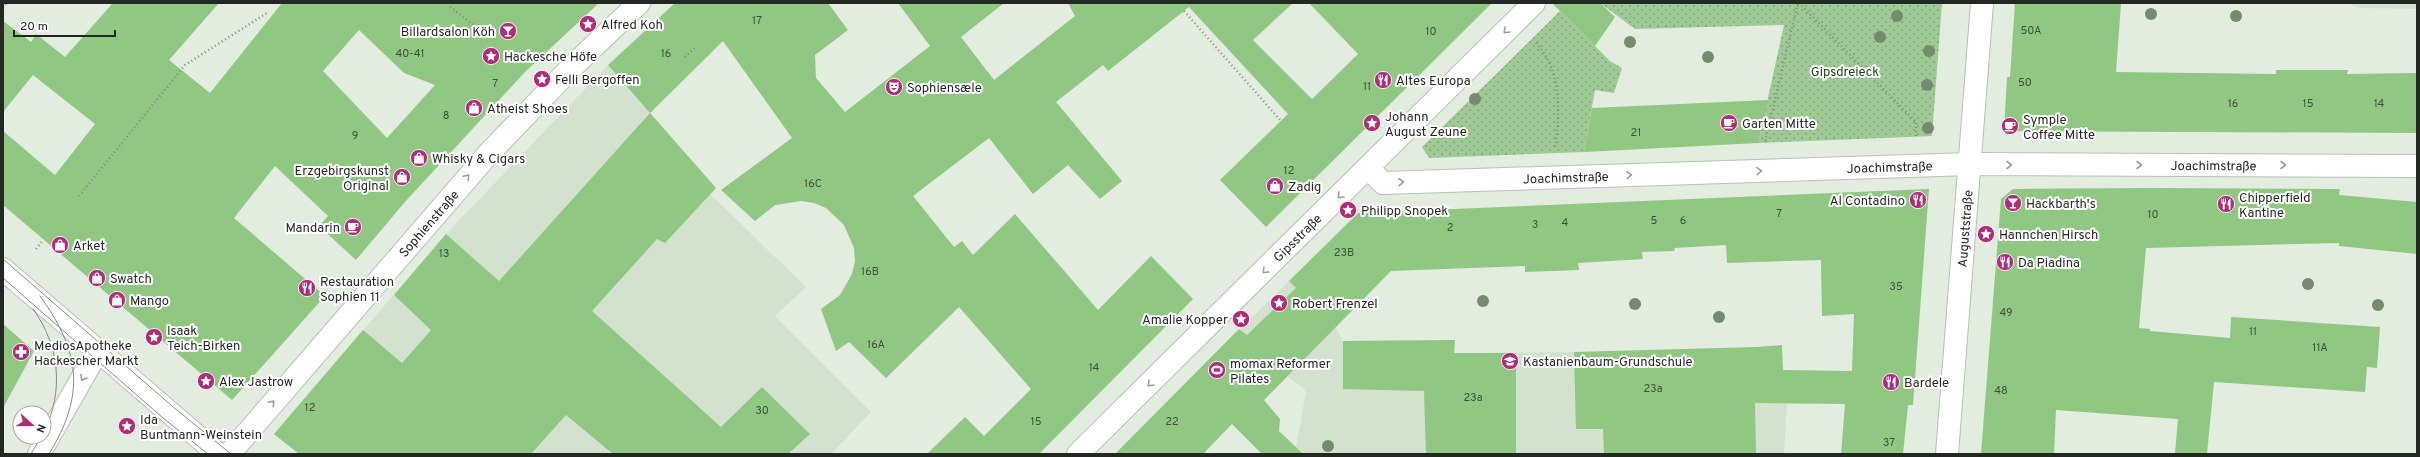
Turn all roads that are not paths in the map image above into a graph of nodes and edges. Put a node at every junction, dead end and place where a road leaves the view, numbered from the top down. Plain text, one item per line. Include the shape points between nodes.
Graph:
1 (640, 3) edge
2 (1534, 3) edge
3 (1982, 3) edge
4 (1970, 164) junction
5 (2417, 166) edge
6 (1368, 168) junction
7 (3, 269) edge
8 (97, 352) junction
9 (39, 454) edge
10 (218, 454) edge
11 (229, 454) edge
12 (1078, 454) edge
13 (1947, 454) edge

11 -> 1 street, Sophienstraße via 490,152 572,67
2 -> 6 street, Gipsstraße
3 - 4 street, Auguststraße
4 -> 5 street, Joachimstraße
6 -> 4 street, Joachimstraße via 1383,183
4 - 13 street, Auguststraße
6 -> 12 street, Gipsstraße
7 - 8 street
8 -> 9 street
8 - 10 street

